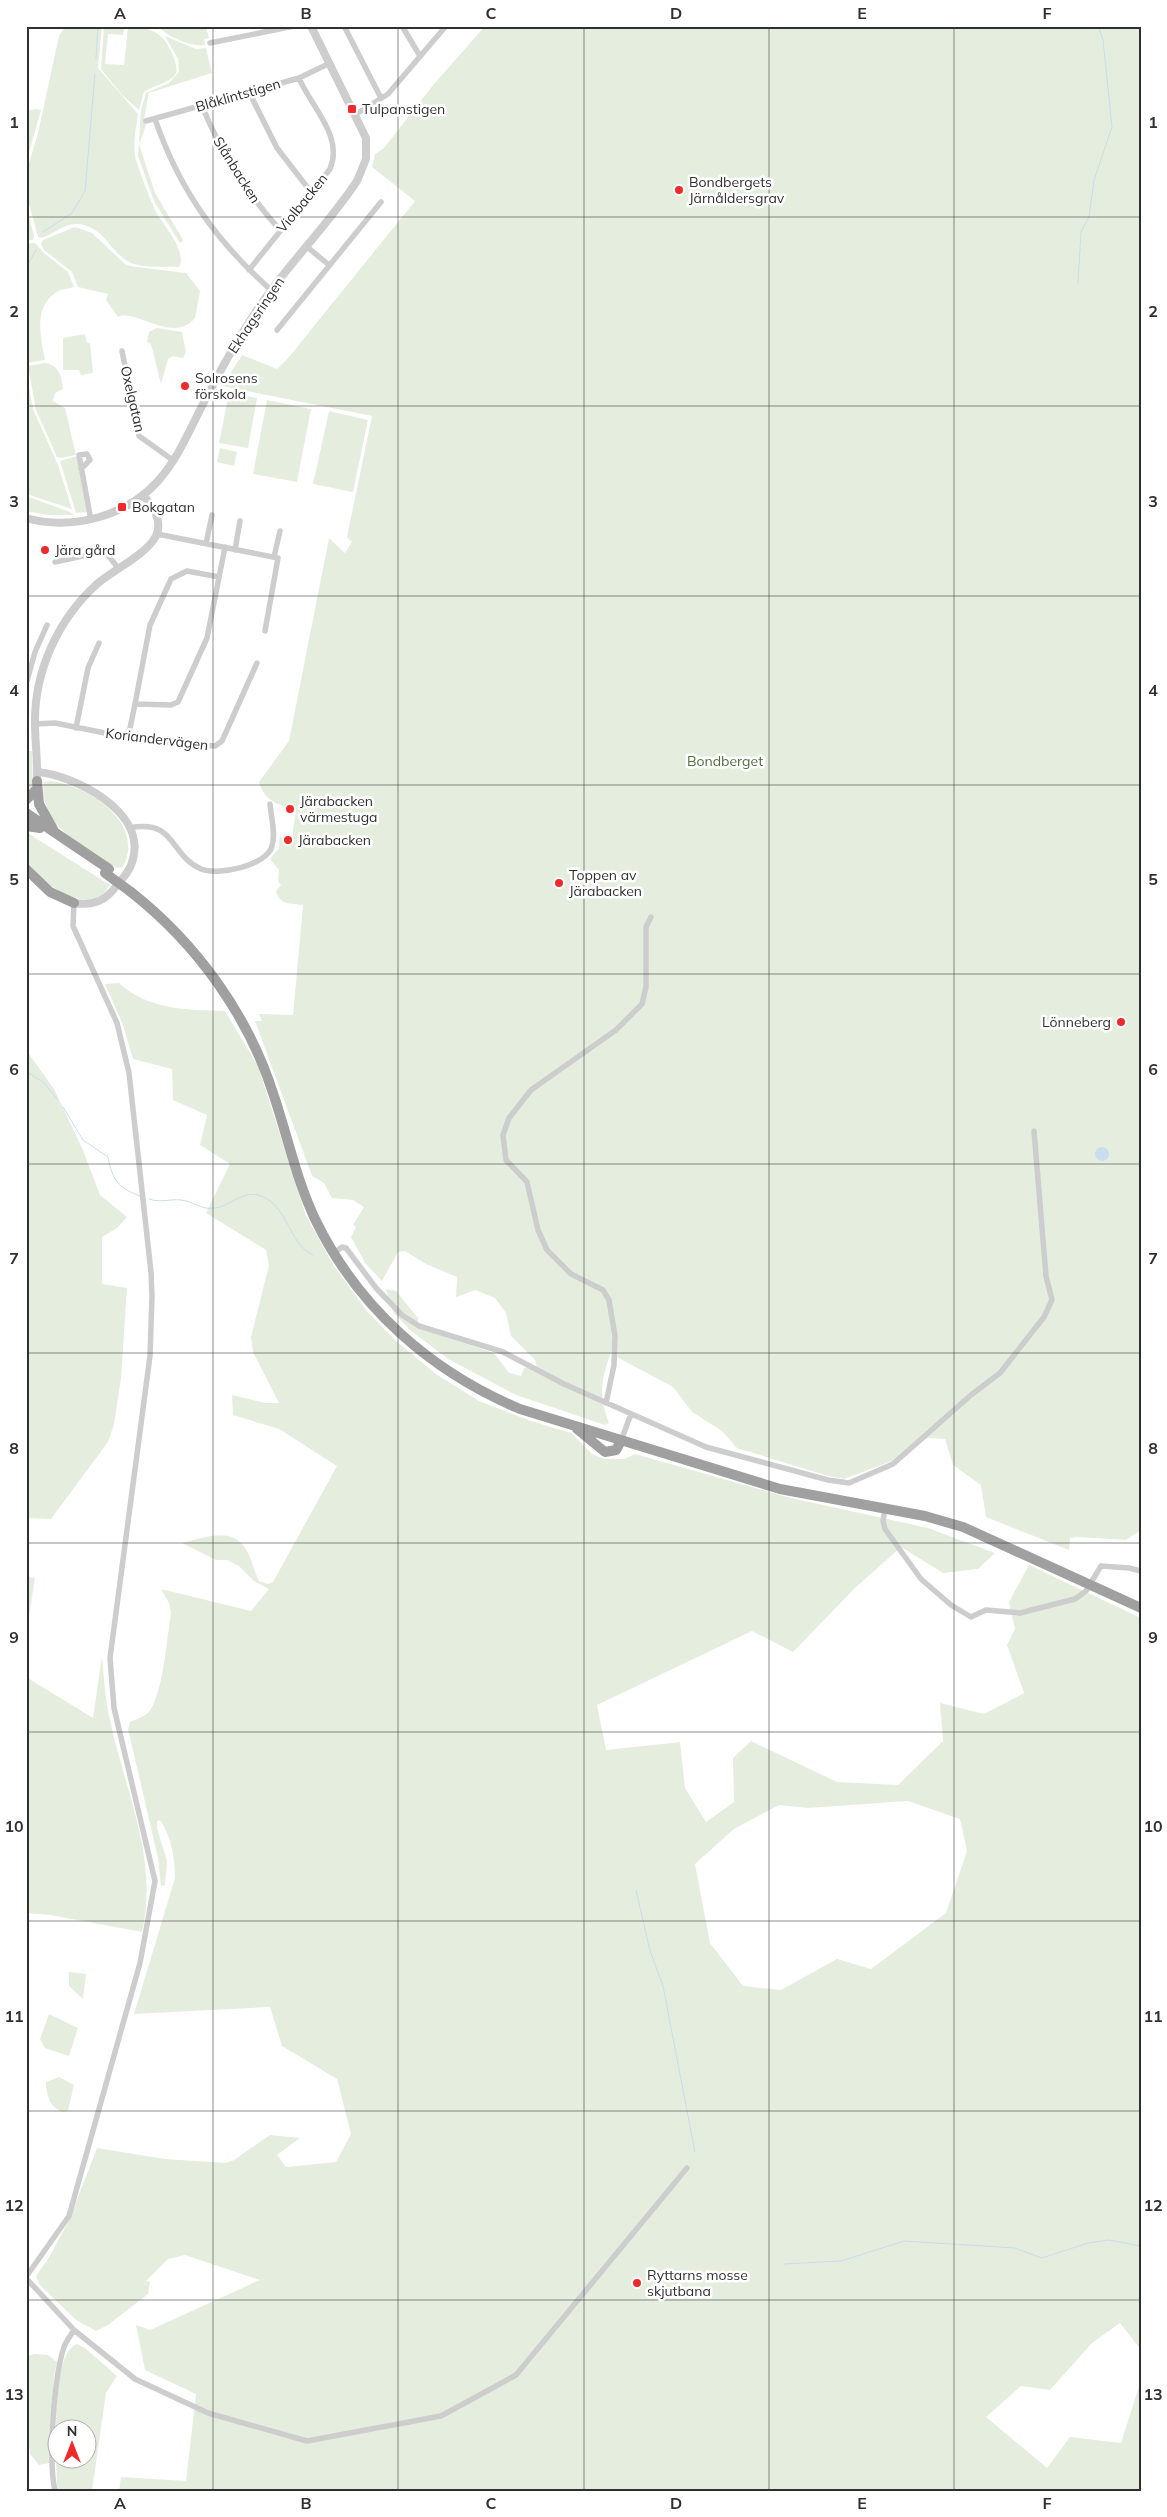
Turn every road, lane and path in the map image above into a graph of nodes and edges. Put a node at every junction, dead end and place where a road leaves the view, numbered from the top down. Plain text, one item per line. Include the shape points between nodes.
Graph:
1 (294, 26) edge
2 (311, 26) edge
3 (344, 26) edge
4 (402, 26) edge
5 (446, 26) edge
6 (210, 43) dead end
7 (420, 56) junction
8 (328, 64) junction
9 (299, 78) junction
10 (249, 92) junction
11 (381, 98) junction
12 (202, 106) junction
13 (356, 114) junction
14 (155, 119) junction
15 (146, 121) dead end
16 (311, 192) junction
17 (381, 202) dead end
18 (280, 230) junction
19 (306, 246) junction
20 (329, 265) junction
21 (249, 270) junction
22 (271, 290) junction
23 (277, 330) dead end
24 (122, 351) dead end
25 (174, 460) junction
26 (81, 469) dead end
27 (142, 495) junction
28 (212, 515) dead end
29 (26, 518) edge
30 (92, 519) junction
31 (240, 521) dead end
32 (280, 531) dead end
33 (157, 534) junction
34 (206, 544) junction
35 (225, 548) junction
36 (235, 550) junction
37 (274, 558) junction
38 (55, 562) dead end
39 (118, 568) junction
40 (219, 577) junction
41 (47, 625) dead end
42 (264, 631) dead end
43 (99, 643) dead end
44 (257, 663) dead end
45 (26, 681) edge
46 (39, 683) junction
47 (134, 704) junction
48 (35, 724) junction
49 (76, 728) junction
50 (128, 738) junction
51 (37, 781) junction
52 (26, 800) edge
53 (270, 804) dead end
54 (26, 813) edge
55 (26, 819) edge
56 (26, 826) edge
57 (40, 828) junction
58 (129, 828) junction
59 (56, 834) junction
60 (26, 869) edge
61 (107, 871) junction
62 (132, 890) junction
63 (74, 903) junction
64 (651, 917) dead end
65 (1034, 1130) dead end
66 (338, 1250) junction
67 (606, 1403) junction
68 (632, 1414) junction
69 (574, 1426) junction
70 (622, 1438) junction
71 (885, 1509) junction
72 (1141, 1571) edge
73 (1090, 1581) junction
74 (1141, 1601) edge
75 (1141, 1608) edge
76 (687, 2168) dead end
77 (26, 2277) edge
78 (74, 2330) junction
79 (55, 2491) edge

1 - 6 street
2 - 8 street, Ekhagsringen
3 - 11 street
4 - 7 street
5 - 7 street
7 - 11 street via 394,88
8 - 9 street, Blåklintstigen
8 - 13 street, Ekhagsringen
9 - 10 street, Blåklintstigen
9 - 16 street, Violbacken via 334,148 330,169
10 - 12 street, Blåklintstigen
10 - 16 street via 277,148
11 - 13 street
12 - 14 street, Blåklintstigen
12 - 18 street, Slånbacken via 227,161 249,194
13 - 19 street, Ekhagsringen via 366,138 363,170
14 - 15 street, Blåklintstigen
14 - 21 street via 186,190 218,237
16 - 18 street, Violbacken
17 - 20 street
18 - 21 street, Violbacken
19 - 20 street
19 - 22 street, Ekhagsringen
20 - 23 street
21 - 22 street
22 - 25 street, Ekhagsringen via 236,344
24 - 25 street, Oxelgatan via 139,436
25 - 27 street, Ekhagsringen via 158,482
26 - 30 street
27 - 30 street, Ekhagsringen
27 - 33 street via 157,517
28 - 34 street
29 - 30 street, Ekhagsringen via 62,523
31 - 36 street
32 - 37 street
33 - 34 street
33 - 39 street via 148,546
34 - 35 street
35 - 36 street
35 - 40 street
36 - 37 street
37 - 42 street via 278,558
38 - 39 street via 101,552 108,555
39 - 46 street via 96,585 65,621 51,647
40 - 47 street via 207,638 178,702 172,705
40 - 47 street via 187,571 171,579 150,625
41 - 45 street
43 - 49 street via 88,668
44 - 50 street, Koriandervägen via 219,745
45 - 46 street
46 - 48 street
47 - 50 street
48 - 49 street, Koriandervägen via 55,723
48 - 51 street
49 - 50 street, Koriandervägen
51 - 52 highway
51 - 58 street via 65,778 85,786 106,800
51 - 59 highway via 41,809
53 - 58 street via 273,838 269,853 261,860 224,871 208,871 195,866 168,836 156,828
54 - 59 highway
55 - 57 highway
56 - 57 highway
57 - 61 highway
58 - 63 street via 134,842 133,860 118,885 97,902
59 - 61 highway
60 - 63 highway via 50,892
61 - 62 highway, bridge
62 - 66 highway via 169,919 203,956 246,1019 272,1073 311,1196
62 - 69 highway via 195,954 243,1024 268,1079 310,1206 332,1251 364,1295 410,1343 456,1377 520,1409
63 - 77 street via 73,926 117,1023 129,1073 151,1272 150,1356 110,1658 114,1708 155,1881 140,1963 69,2216
64 - 67 street via 646,927 646,987 642,1004 616,1030 531,1090 509,1118 503,1135 506,1160 527,1182 538,1230 547,1250 571,1274 603,1290 609,1300 615,1336 614,1365
65 - 68 street via 1046,1276 1052,1300 1044,1317 1000,1373 893,1464 849,1483 833,1481 706,1447
66 - 67 street via 346,1248 376,1288 410,1322 502,1352
66 - 70 highway via 385,1312 452,1368 521,1404
67 - 68 street
68 - 70 street
69 - 70 highway
69 - 70 highway via 606,1452 616,1450
70 - 71 highway via 786,1491
70 - 73 highway via 782,1484 948,1516 994,1533
71 - 73 highway via 970,1529
71 - 73 street via 883,1521 886,1529 921,1579 951,1605 971,1617 986,1610 1020,1613 1075,1599 1086,1591
72 - 73 street via 1101,1566
73 - 74 highway
73 - 75 highway
76 - 78 street via 516,2375 441,2416 307,2441 208,2413 135,2379
77 - 78 street
78 - 79 street via 64,2344 57,2378 53,2460

